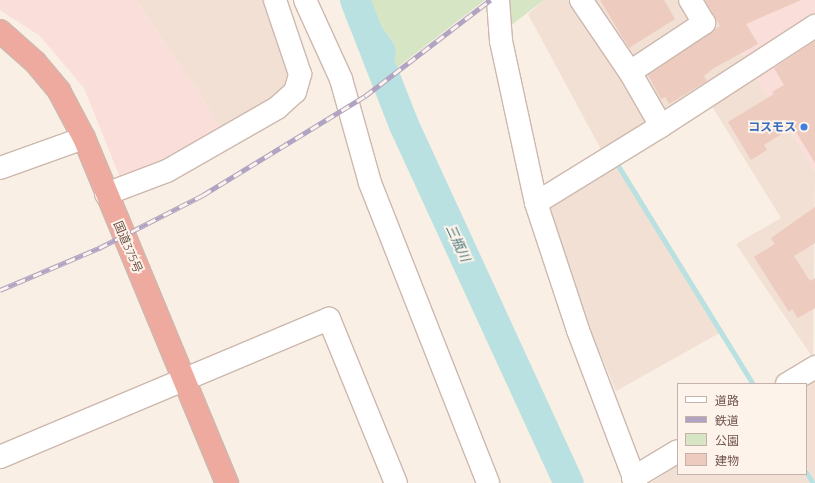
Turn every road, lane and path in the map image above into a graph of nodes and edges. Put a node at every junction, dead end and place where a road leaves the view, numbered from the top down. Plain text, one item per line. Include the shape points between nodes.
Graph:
1 (276, 0) edge
2 (305, 0) edge
3 (498, 0) edge
4 (582, 0) edge
5 (690, 0) edge
6 (815, 26) edge
7 (0, 31) edge
8 (630, 72) junction
9 (661, 126) junction
10 (84, 138) junction
11 (0, 168) edge
12 (106, 194) junction
13 (536, 203) junction
14 (815, 367) edge
15 (185, 380) junction
16 (789, 383) edge
17 (677, 452) edge
18 (0, 457) edge
19 (634, 480) edge
20 (227, 483) edge
21 (396, 483) edge
22 (488, 483) edge

1 - 12 street via 300,74 295,92 276,108 167,171
2 - 22 street via 341,79 370,183
3 - 13 street via 501,40
4 - 8 street
5 - 8 street via 704,23
6 - 9 street
7 - 10 highway, 国道375号 via 35,62 59,91
8 - 9 street
9 - 13 street
10 - 11 street
10 - 12 highway, 国道375号
12 - 15 highway, 国道375号
13 - 19 street via 578,330
14 - 16 street
15 - 18 street
15 - 20 highway, 国道375号
15 - 21 street via 329,319
17 - 19 street

